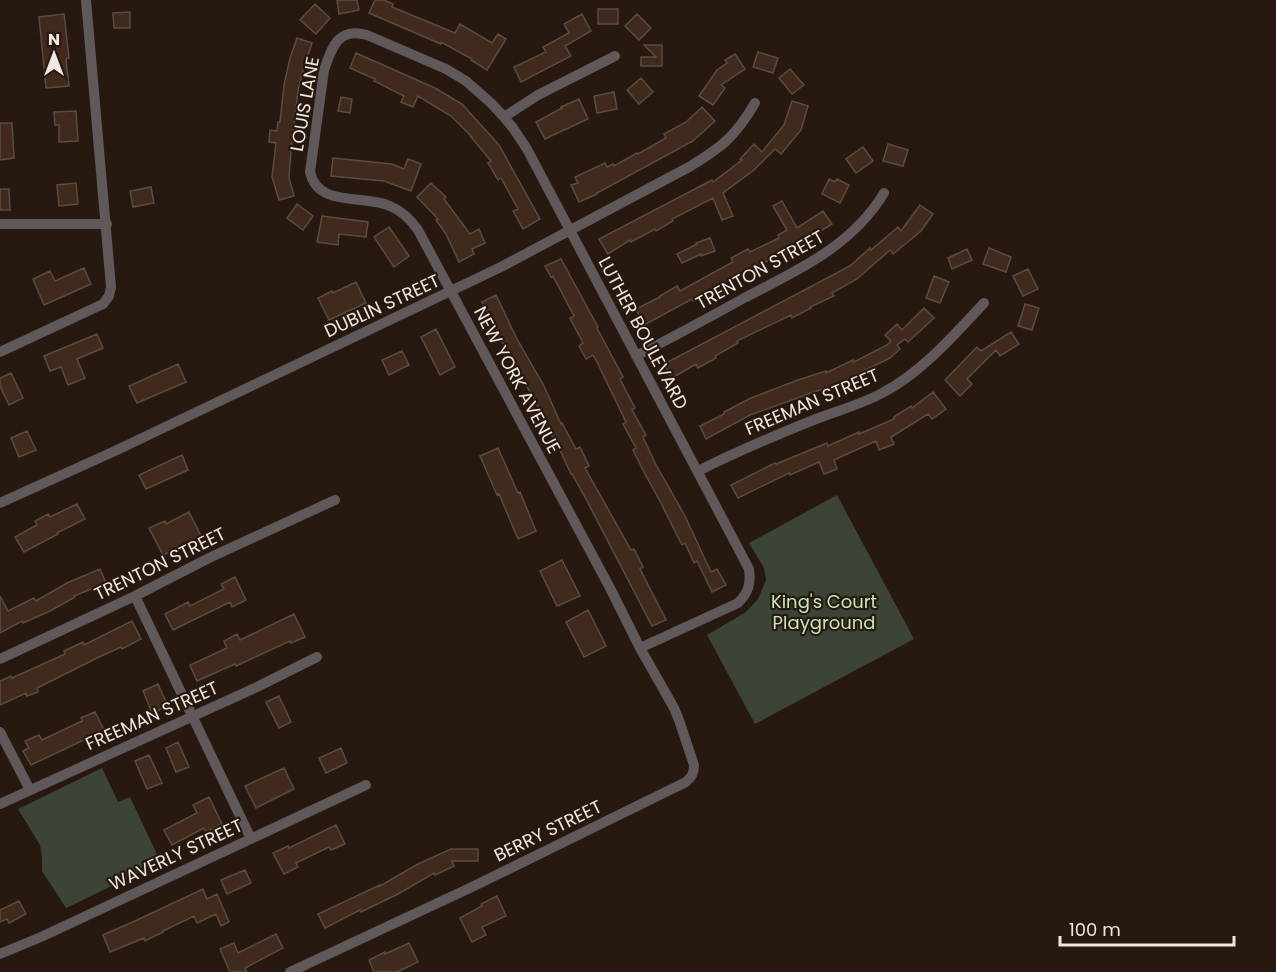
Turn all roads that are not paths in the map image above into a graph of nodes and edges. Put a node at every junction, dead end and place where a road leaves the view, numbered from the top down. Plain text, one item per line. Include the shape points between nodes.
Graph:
1 (86, 0) edge
2 (381, 40) joint
3 (615, 56) dead end
4 (755, 104) dead end
5 (504, 117) junction
6 (316, 186) joint
7 (884, 193) dead end
8 (0, 224) edge
9 (107, 224) junction
10 (569, 231) junction
11 (452, 291) junction
12 (984, 303) dead end
13 (0, 352) edge
14 (636, 356) junction
15 (698, 471) junction
16 (335, 500) dead end
17 (0, 504) edge
18 (135, 596) junction
19 (640, 648) junction
20 (317, 657) dead end
21 (0, 659) edge
22 (192, 717) junction
23 (0, 732) edge
24 (366, 785) dead end
25 (30, 790) junction
26 (0, 804) edge
27 (251, 839) junction
28 (0, 954) edge
29 (290, 972) edge

1 - 9 street
2 - 5 street, LUTHER BOULEVARD via 466,81
2 - 6 street, LOUIS LANE via 350,32 337,41 329,55 310,171
3 - 5 street
4 - 10 street, DUBLIN STREET via 716,151
5 - 10 street, LUTHER BOULEVARD via 526,149
6 - 11 street, NEW YORK AVENUE via 332,196 374,201 402,212 418,230
7 - 14 street, TRENTON STREET via 863,222 835,247
8 - 9 street
9 - 13 street via 111,287 104,304
10 - 11 street, DUBLIN STREET
10 - 14 street, LUTHER BOULEVARD
11 - 17 street, DUBLIN STREET
11 - 19 street, NEW YORK AVENUE
12 - 15 street, FREEMAN STREET via 921,366 885,392 765,439
14 - 15 street, LUTHER BOULEVARD
15 - 19 street, LUTHER BOULEVARD via 749,569 749,588 738,603
16 - 18 street, TRENTON STREET
18 - 21 street, TRENTON STREET
18 - 22 street
19 - 29 street, BERRY STREET via 679,720 694,765 686,782
20 - 22 street, FREEMAN STREET
22 - 25 street, FREEMAN STREET
22 - 27 street
23 - 25 street
24 - 27 street, WAVERLY STREET
25 - 26 street, FREEMAN STREET
27 - 28 street, WAVERLY STREET

